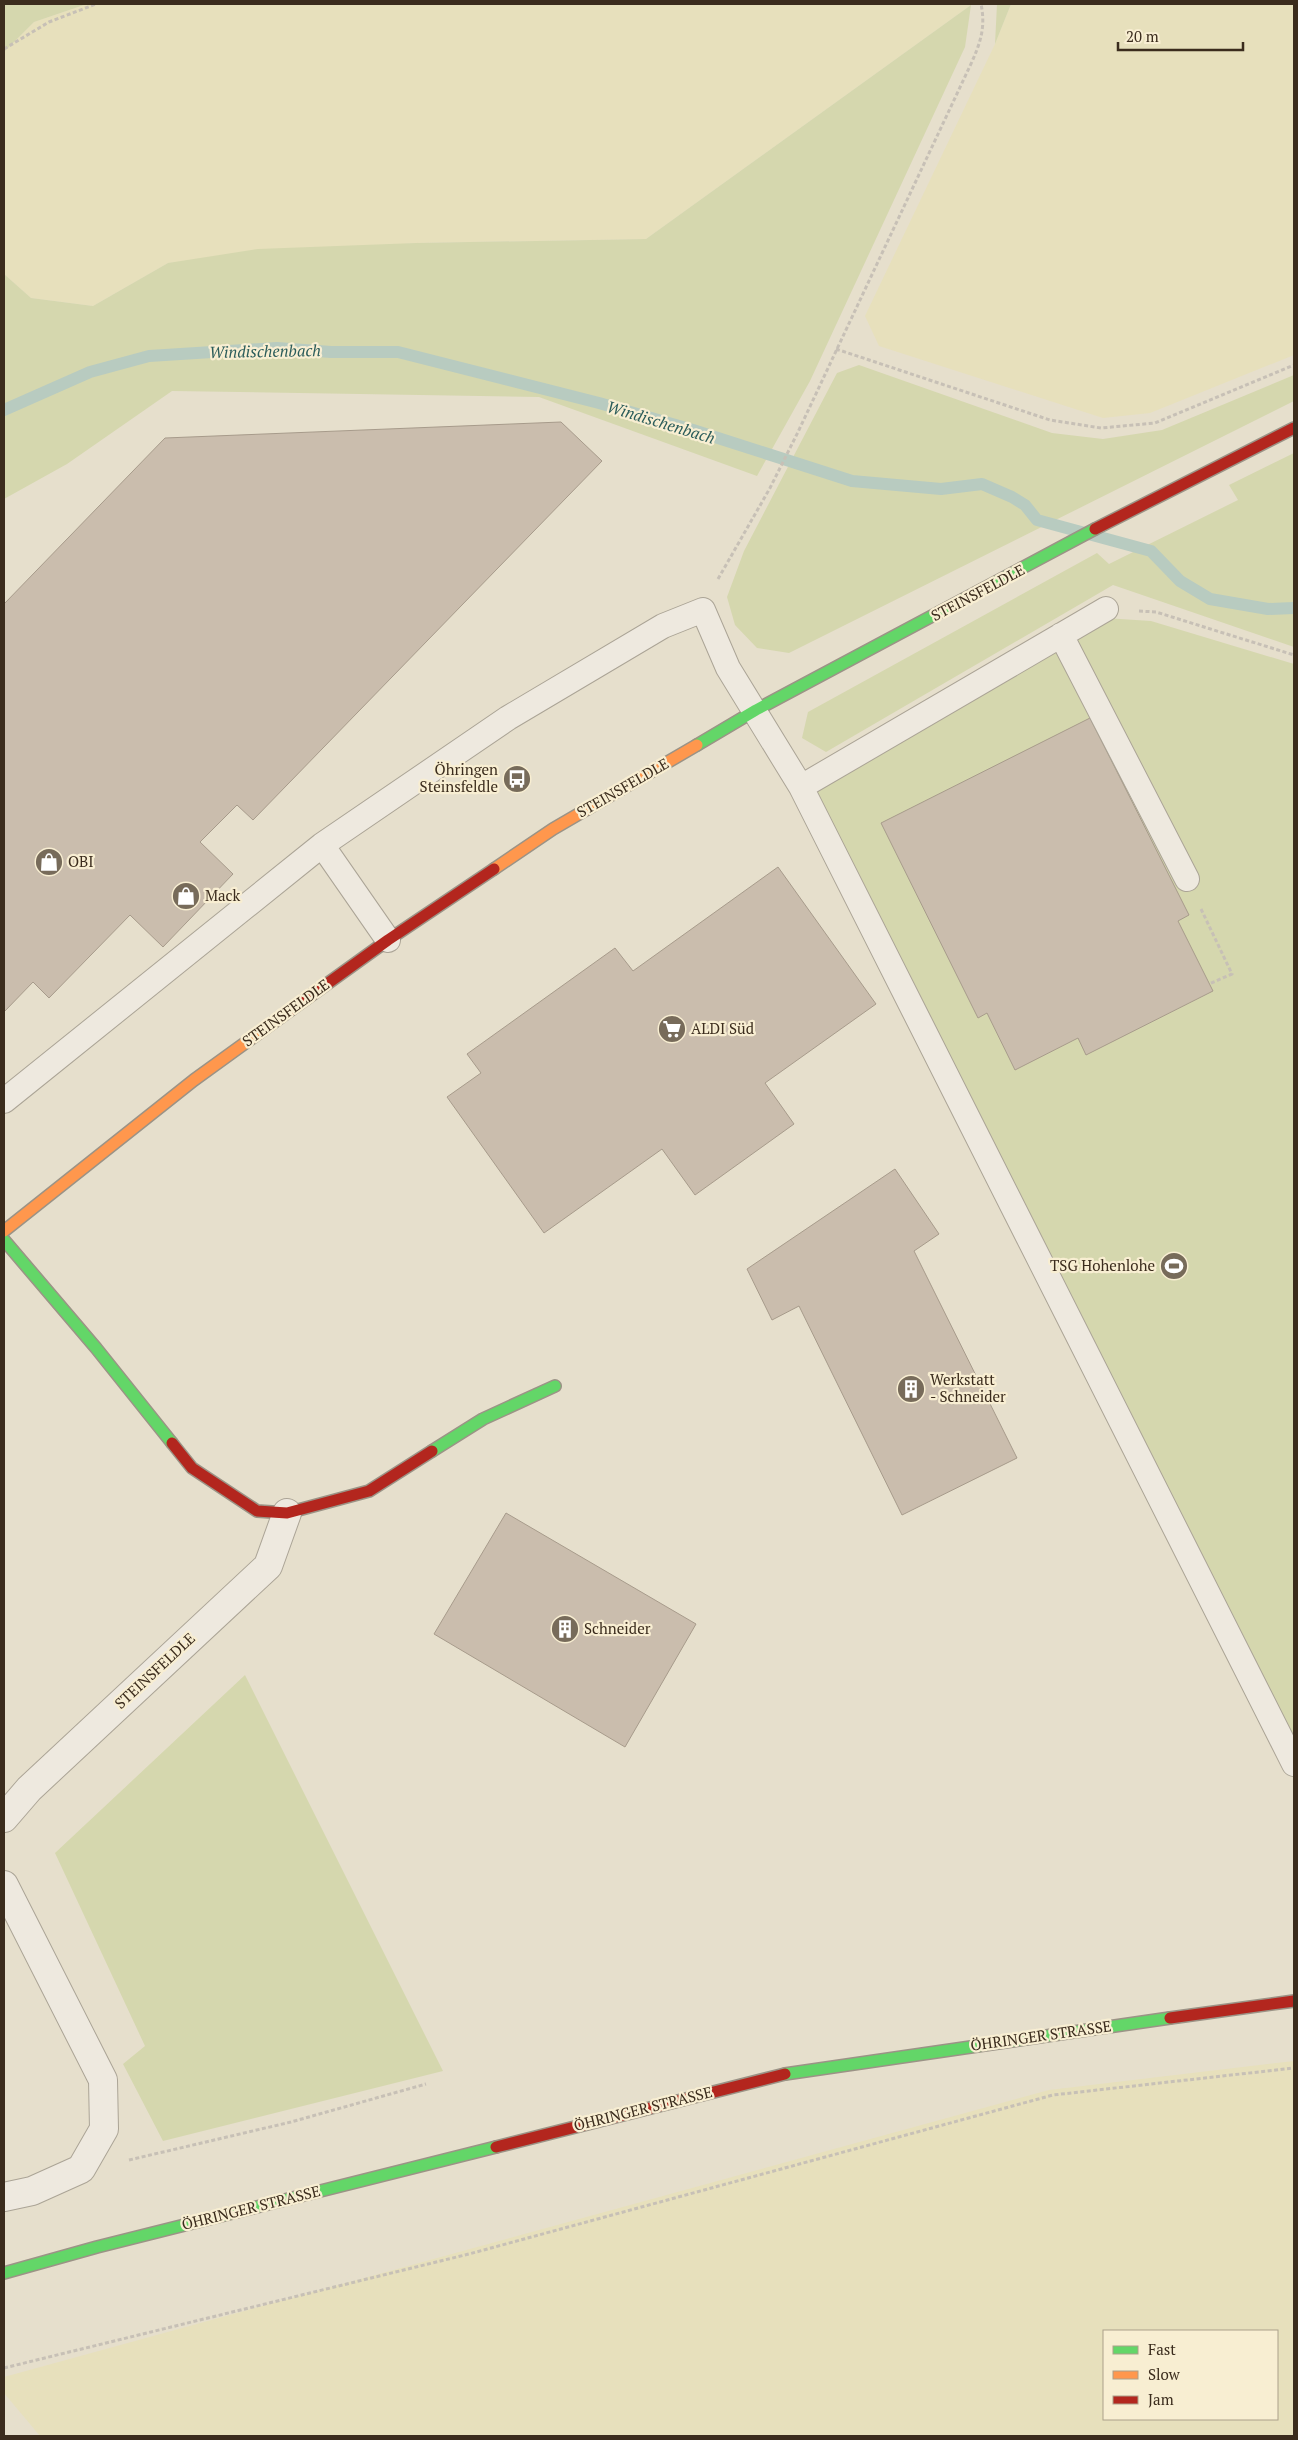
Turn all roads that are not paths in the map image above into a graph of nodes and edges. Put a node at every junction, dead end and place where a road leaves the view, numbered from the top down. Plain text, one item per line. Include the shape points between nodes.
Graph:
1 (1294, 428) edge
2 (1106, 609) road end
3 (1061, 636) junction
4 (756, 710) junction
5 (801, 787) junction
6 (322, 845) junction
7 (1187, 879) road end
8 (388, 940) junction
9 (4, 1101) edge
10 (4, 1231) edge
11 (4, 1240) edge
12 (555, 1386) dead end
13 (287, 1513) junction
14 (1294, 1764) edge
15 (4, 1818) edge
16 (4, 1885) edge
17 (1294, 2000) edge
18 (4, 2197) edge
19 (4, 2273) edge

1 - 4 street, STEINSFELDLE via 1111,521
2 - 3 lane
3 - 5 lane
3 - 7 lane
4 - 5 lane
4 - 6 lane via 728,668 703,610 663,626 508,718
4 - 8 street, STEINSFELDLE via 552,829
5 - 14 lane
6 - 8 lane
6 - 9 lane
8 - 10 street, STEINSFELDLE via 194,1080
11 - 13 street via 192,1468 257,1512
12 - 13 street via 483,1419 369,1491
13 - 15 street, STEINSFELDLE via 268,1566 29,1789
16 - 18 street via 103,2080 104,2130 81,2169 32,2191
17 - 19 street, ÖHRINGER STRASSE via 796,2071 97,2246

